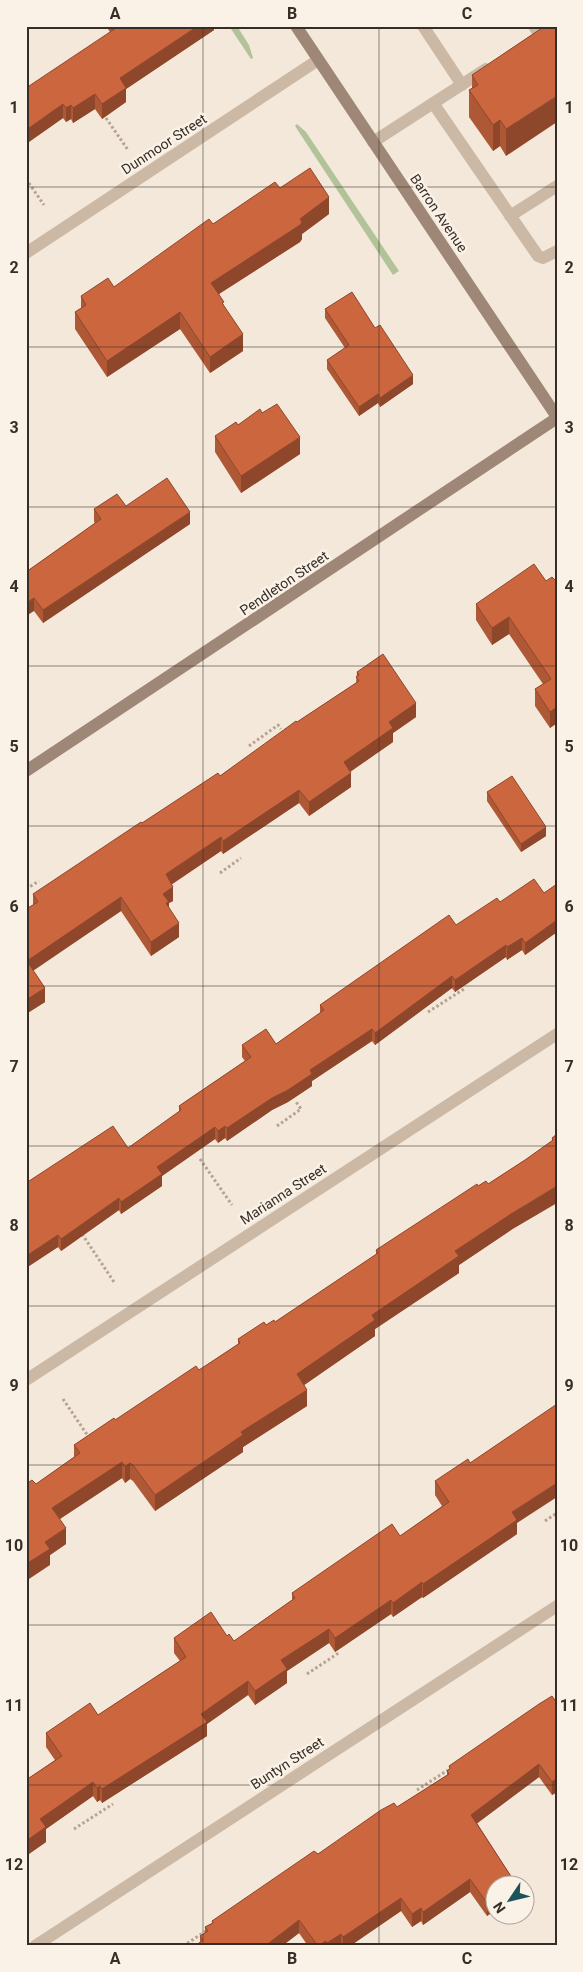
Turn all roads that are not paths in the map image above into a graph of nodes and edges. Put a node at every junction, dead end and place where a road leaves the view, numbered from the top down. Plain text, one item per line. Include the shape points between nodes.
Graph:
1 (296, 26) edge
2 (423, 26) edge
3 (550, 26) edge
4 (535, 33) edge
5 (500, 59) edge
6 (318, 60) junction
7 (462, 85) junction
8 (433, 103) junction
9 (373, 142) junction
10 (557, 186) edge
11 (510, 216) junction
12 (557, 251) edge
13 (26, 253) edge
14 (557, 418) edge
15 (26, 770) edge
16 (557, 1034) edge
17 (26, 1380) edge
18 (557, 1606) edge
19 (35, 1946) edge

1 - 6 main road, Barron Avenue
2 - 7 street
3 - 4 street
5 - 7 street
6 - 9 main road, Barron Avenue
6 - 13 street, Dunmoor Street
7 - 8 street
8 - 9 street
8 - 11 street
9 - 14 main road, Barron Avenue
10 - 11 street
11 - 12 street via 538,256 543,258
14 - 15 main road, Pendleton Street
16 - 17 street, Marianna Street
18 - 19 street, Buntyn Street

